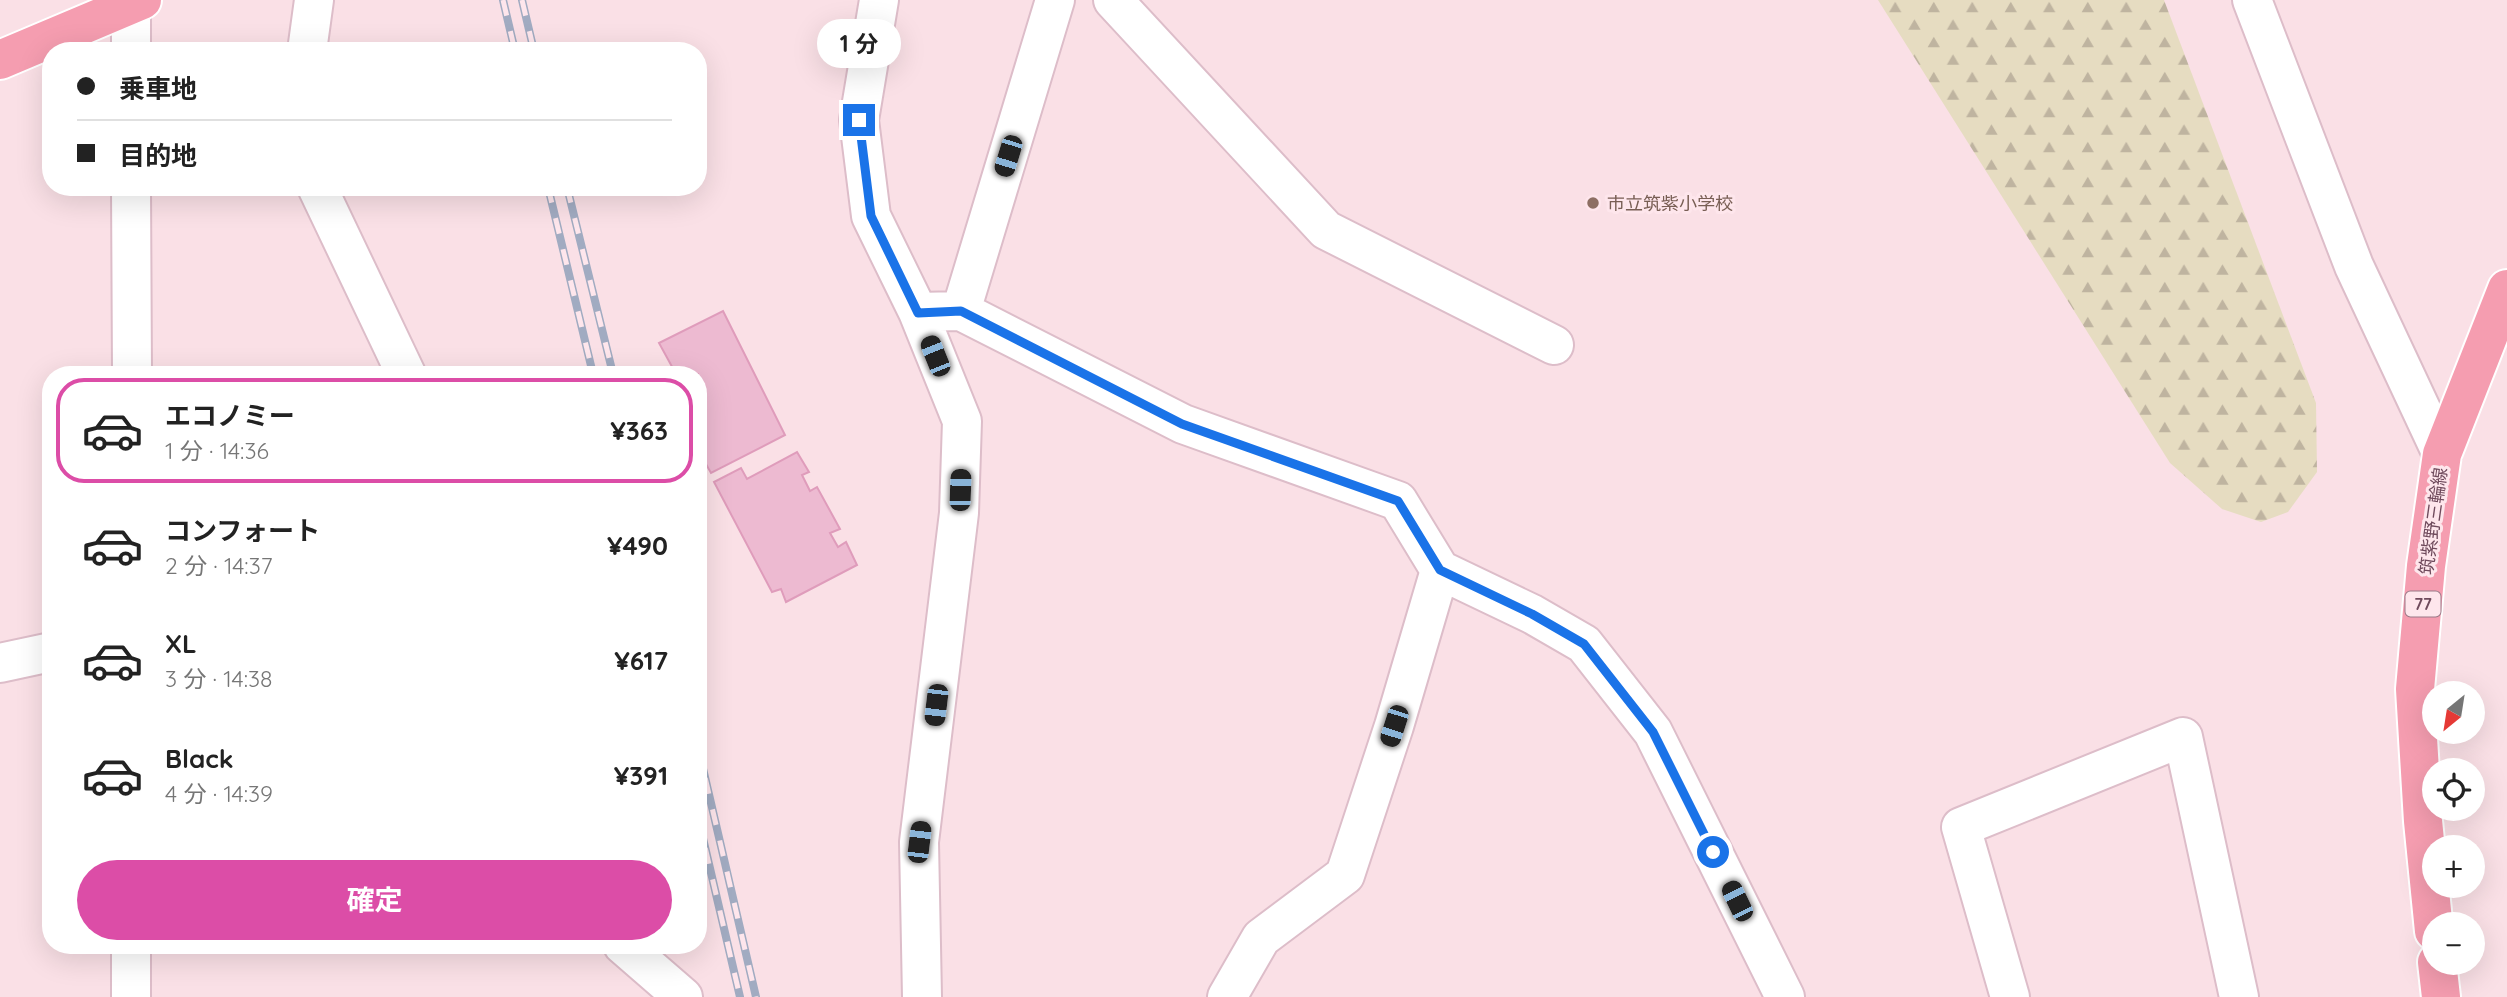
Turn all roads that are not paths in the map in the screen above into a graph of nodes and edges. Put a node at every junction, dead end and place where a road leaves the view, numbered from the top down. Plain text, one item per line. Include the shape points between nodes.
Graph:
1 (314, 0) edge
2 (879, 0) edge
3 (1055, 0) edge
4 (1112, 0) edge
5 (2252, 0) edge
6 (135, 2) edge
7 (132, 42) edge
8 (308, 42) edge
9 (0, 60) edge
10 (131, 196) edge
11 (321, 196) edge
12 (2507, 289) edge
13 (961, 311) junction
14 (918, 313) junction
15 (1554, 345) dead end
16 (132, 366) edge
17 (402, 366) edge
18 (2442, 454) junction
19 (1440, 570) junction
20 (42, 654) edge
21 (0, 663) edge
22 (2432, 912) edge
23 (131, 954) edge
24 (633, 954) edge
25 (2438, 975) edge
26 (131, 997) edge
27 (683, 997) edge
28 (922, 997) edge
29 (1227, 997) edge
30 (1785, 997) edge
31 (2010, 997) edge
32 (2239, 997) edge
33 (2441, 997) edge

1 - 8 street
2 - 14 street via 859,120 871,216
3 - 13 street
4 - 15 street via 1326,230
5 - 18 street via 2354,266
6 - 7 street
6 - 9 main road
10 - 16 street
11 - 17 street
12 - 18 main road, 筑紫野三輪線 / 77
13 - 14 street
13 - 19 street via 1182,424 1398,501
14 - 28 street via 962,421 959,513 919,842
18 - 22 main road, 筑紫野三輪線 / 77 via 2415,689
19 - 29 street via 1345,875 1261,938
19 - 30 street via 1584,644 1653,732
20 - 21 street
23 - 26 street
24 - 27 street
25 - 33 main road
31 - 32 street via 1961,827 2183,737

